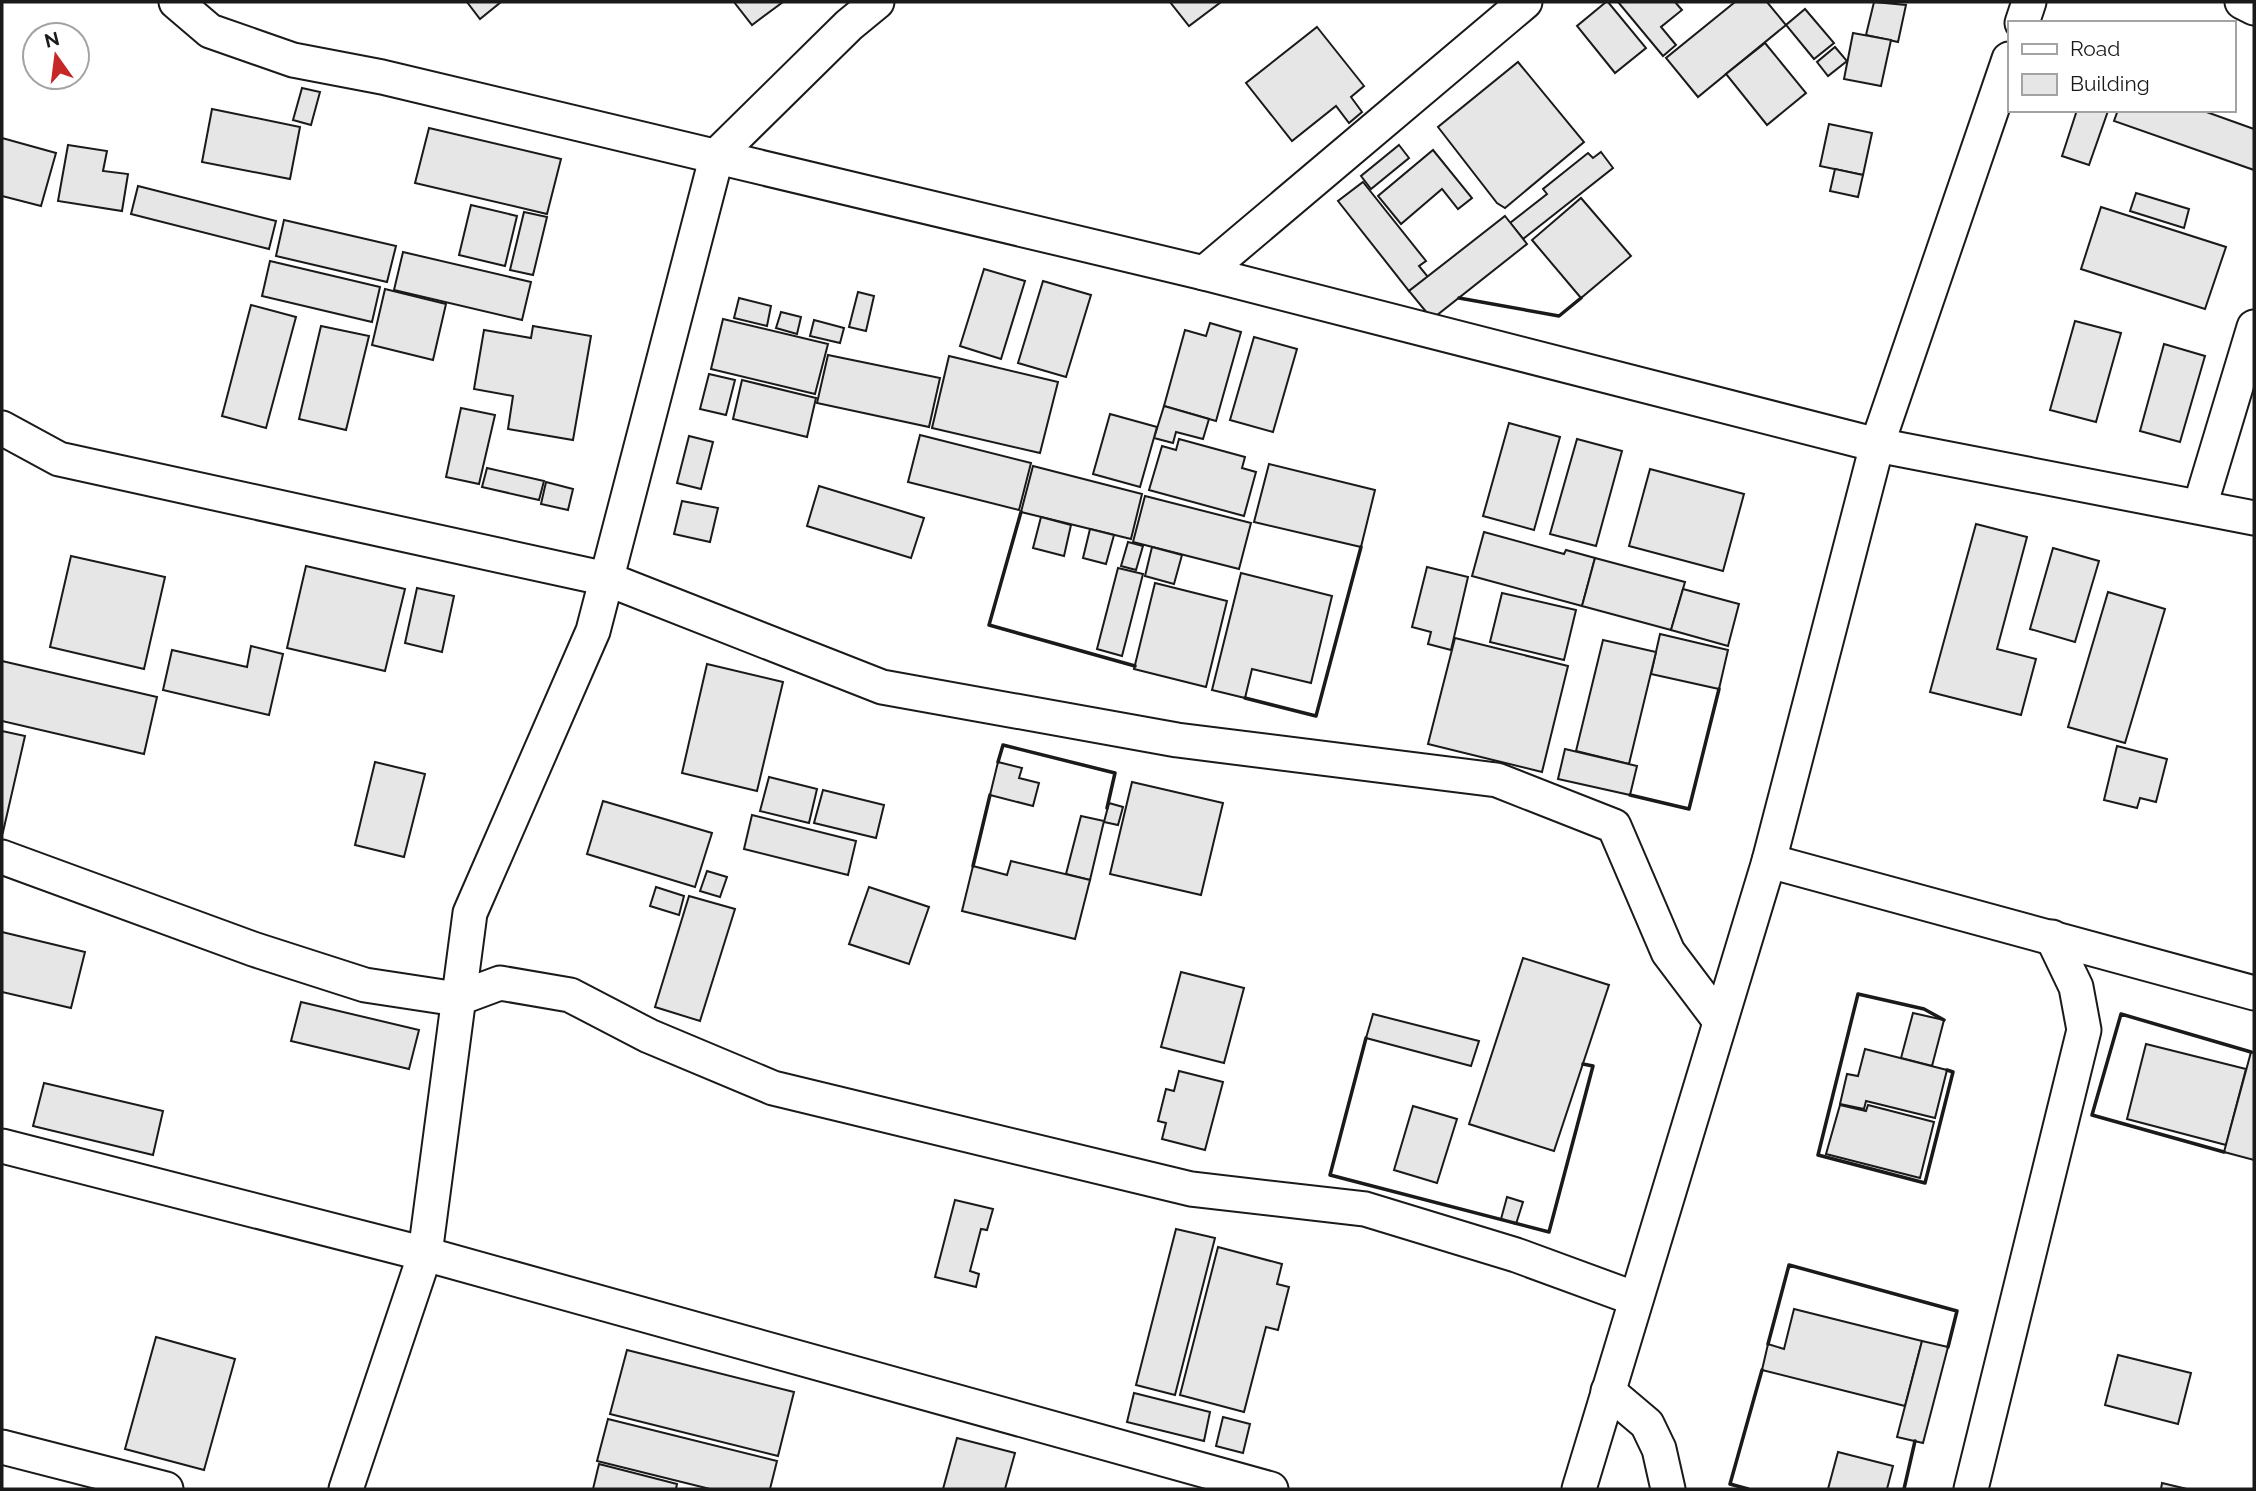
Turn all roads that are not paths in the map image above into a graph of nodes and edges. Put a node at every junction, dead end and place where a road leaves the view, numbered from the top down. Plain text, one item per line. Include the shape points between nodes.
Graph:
1 (176, 2) edge
2 (877, 2) edge
3 (1525, 2) edge
4 (2029, 2) edge
5 (2242, 2) edge
6 (2254, 8) edge
7 (2023, 21) edge
8 (2008, 62) edge
9 (717, 155) junction
10 (1204, 273) junction
11 (2254, 327) edge
12 (2, 428) edge
13 (1877, 445) junction
14 (2200, 506) junction
15 (2254, 518) edge
16 (607, 579) junction
17 (2, 857) edge
18 (1769, 861) junction
19 (2052, 937) junction
20 (2254, 993) edge
21 (457, 999) junction
22 (1720, 1021) junction
23 (2, 1146) edge
24 (425, 1254) junction
25 (1636, 1299) junction
26 (1608, 1391) junction
27 (2, 1447) edge
28 (166, 1489) edge
29 (346, 1489) edge
30 (1271, 1489) edge
31 (1579, 1489) edge
32 (1668, 1489) edge
33 (1971, 1489) edge

1 - 9 street via 210,31 293,60
2 - 9 street
3 - 10 street
4 - 7 street
5 - 6 street
8 - 13 street
9 - 10 street
9 - 16 street
10 - 13 street
11 - 14 street
12 - 16 street via 59,459
13 - 14 street
13 - 18 street
14 - 15 street
16 - 21 street via 593,631 470,913
16 - 22 street via 883,687 1177,740 1497,780 1614,826 1668,952
17 - 21 street via 365,985
18 - 19 street
18 - 22 street
19 - 20 street
19 - 33 street via 2076,987 2084,1030
21 - 24 street
21 - 25 street via 500,983 570,995 773,1088 1191,1189 1366,1209 1516,1255
22 - 25 street
23 - 24 street
24 - 29 street
24 - 30 street
25 - 26 street
26 - 31 street
26 - 32 street via 1647,1424 1659,1449
27 - 28 street

